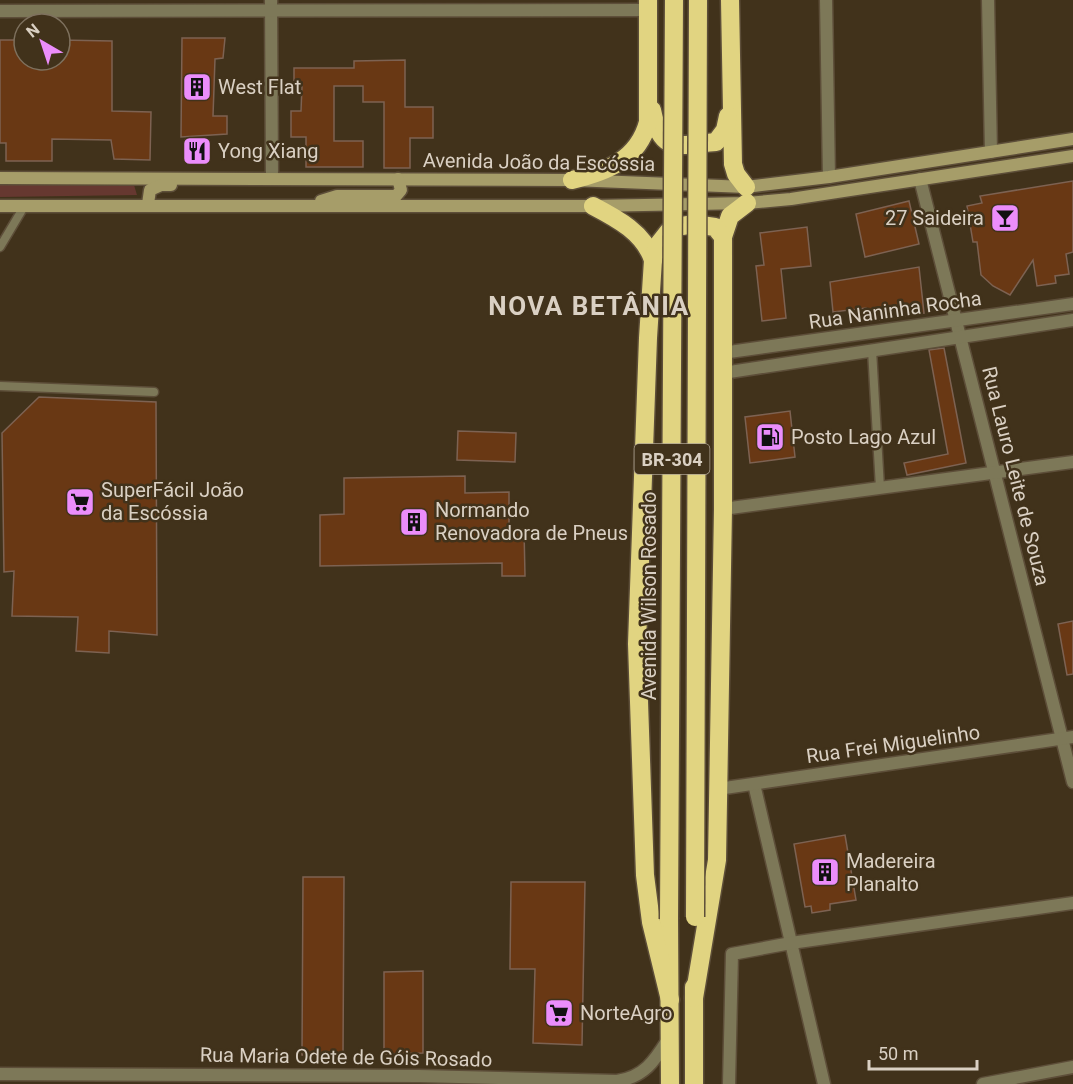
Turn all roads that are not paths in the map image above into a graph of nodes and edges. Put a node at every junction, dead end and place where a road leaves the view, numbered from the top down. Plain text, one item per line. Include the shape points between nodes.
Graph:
1 (674, 0) edge
2 (698, 0) edge
3 (730, 0) edge
4 (826, 0) edge
5 (988, 0) edge
6 (648, 5) edge
7 (271, 6) edge
8 (0, 11) edge
9 (648, 94) junction
10 (732, 98) junction
11 (1073, 139) edge
12 (991, 152) junction
13 (1073, 156) edge
14 (829, 177) junction
15 (0, 178) edge
16 (226, 178) junction
17 (272, 178) junction
18 (398, 179) junction
19 (572, 180) junction
20 (920, 180) junction
21 (747, 195) junction
22 (148, 204) junction
23 (25, 205) junction
24 (305, 205) junction
25 (0, 206) edge
26 (593, 206) junction
27 (0, 233) edge
28 (723, 237) junction
29 (0, 246) edge
30 (653, 260) junction
31 (1073, 304) edge
32 (1073, 320) edge
33 (957, 321) junction
34 (961, 336) junction
35 (872, 350) junction
36 (722, 353) junction
37 (723, 373) junction
38 (0, 386) edge
39 (154, 392) dead end
40 (1073, 462) edge
41 (996, 472) junction
42 (880, 488) junction
43 (723, 509) junction
44 (1068, 738) edge
45 (1073, 782) edge
46 (754, 784) junction
47 (718, 789) junction
48 (1073, 903) edge
49 (791, 943) junction
50 (694, 998) junction
51 (670, 1000) junction
52 (671, 1034) junction
53 (1073, 1067) edge
54 (0, 1074) edge
55 (233, 1075) junction
56 (387, 1076) junction
57 (159, 1084) edge
58 (420, 1084) edge
59 (670, 1084) edge
60 (694, 1084) edge
61 (729, 1084) edge
62 (824, 1084) edge
63 (983, 1084) edge

1 - 51 highway, Avenida Wilson Rosado / BR-304, bridge
2 - 50 highway, BR-304, bridge
3 - 10 highway
4 - 14 street
5 - 12 street
6 - 7 street
6 - 9 highway
7 - 8 street
7 - 17 street
9 - 10 highway via 659,136 665,142 679,145 716,142 721,138
9 - 19 highway via 645,135 630,154 604,172
10 - 21 highway via 733,164
11 - 12 main road, Avenida João da Escóssia
12 - 14 main road, Avenida João da Escóssia
13 - 20 main road, Avenida João da Escóssia
14 - 21 main road, Avenida João da Escóssia
15 - 16 main road, Avenida João da Escóssia
16 - 17 main road, Avenida João da Escóssia
16 - 22 main road via 154,187 147,195
17 - 18 main road, Avenida João da Escóssia
18 - 19 main road, Avenida João da Escóssia
18 - 24 main road via 401,190 396,196 337,196
19 - 21 main road, Avenida João da Escóssia
20 - 21 main road, Avenida João da Escóssia
20 - 33 street, Rua Lauro Leite de Souza
21 - 26 main road, Avenida João da Escóssia
21 - 28 highway via 730,216
22 - 23 main road, Avenida João da Escóssia
22 - 24 main road, Avenida João da Escóssia
23 - 25 main road, Avenida João da Escóssia
23 - 29 lane
24 - 26 main road, Avenida João da Escóssia
26 - 30 highway via 631,229
27 - 29 lane
28 - 30 highway via 715,227 676,227 662,237
28 - 36 highway
30 - 51 highway via 637,644 645,875 651,922
31 - 33 street, Rua Naninha Rocha
32 - 34 street, Rua Naninha Rocha
33 - 34 street, Rua Lauro Leite de Souza
33 - 36 street, Rua Naninha Rocha
34 - 35 street, Rua Naninha Rocha
34 - 41 street, Rua Lauro Leite de Souza
35 - 37 street, Rua Naninha Rocha
35 - 42 lane
36 - 37 highway
37 - 43 highway
38 - 39 lane
40 - 41 street
41 - 42 street
41 - 44 street, Rua Lauro Leite de Souza
42 - 43 street
43 - 47 highway
44 - 45 street, Rua Lauro Leite de Souza
44 - 46 street, Rua Frei Miguelinho
46 - 47 street, Rua Frei Miguelinho
46 - 49 street
47 - 50 highway via 717,860
48 - 49 street
49 - 61 street via 732,954
49 - 62 street
50 - 60 highway, BR-304
51 - 52 highway, Avenida Wilson Rosado / BR-304
52 - 56 street, Rua Maria Odete de Góis Rosado via 649,1068 626,1080
52 - 59 highway, Avenida Wilson Rosado / BR-304
53 - 63 street
54 - 55 street, Rua Maria Odete de Góis Rosado
55 - 56 street, Rua Maria Odete de Góis Rosado
55 - 57 street via 214,1080 168,1078
56 - 58 street

